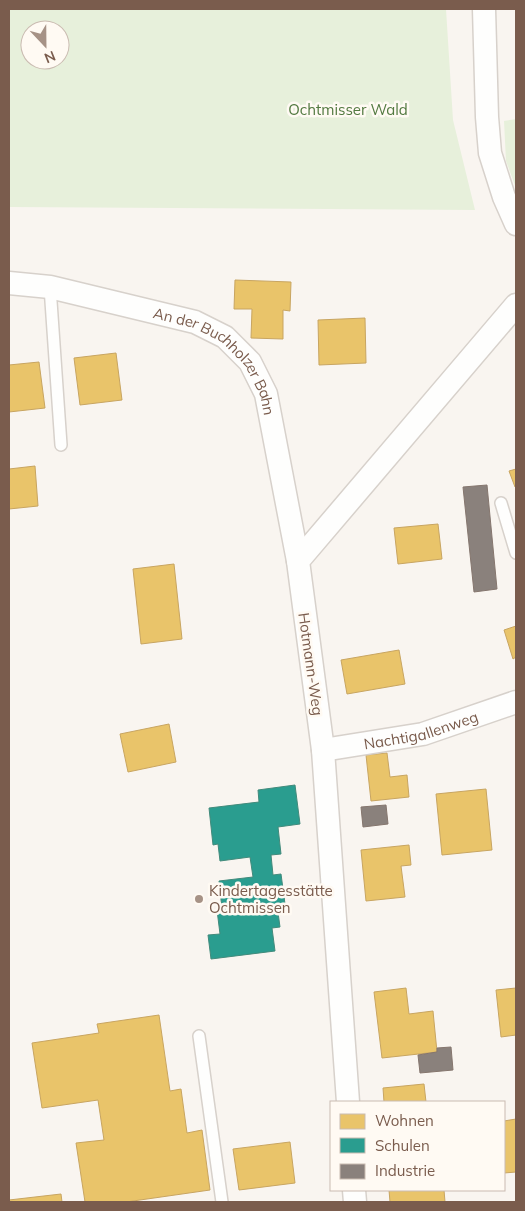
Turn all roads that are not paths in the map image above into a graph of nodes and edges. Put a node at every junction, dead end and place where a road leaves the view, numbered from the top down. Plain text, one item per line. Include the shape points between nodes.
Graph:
1 (484, 9) edge
2 (516, 224) edge
3 (9, 283) edge
4 (50, 287) junction
5 (516, 305) edge
6 (61, 445) dead end
7 (501, 503) dead end
8 (516, 553) edge
9 (298, 560) junction
10 (516, 702) edge
11 (323, 750) junction
12 (199, 1036) dead end
13 (348, 1101) edge
14 (222, 1202) edge

1 - 2 street via 490,153
3 - 4 street, An der Buchholzer Bahn
4 - 6 lane
4 - 9 street, An der Buchholzer Bahn via 195,322 225,337 250,362 266,394
5 - 9 street
7 - 8 lane
9 - 11 street, Hotmann-Weg
10 - 11 street, Nachtigallenweg via 423,734
11 - 13 street, Hotmann-Weg
12 - 14 lane

